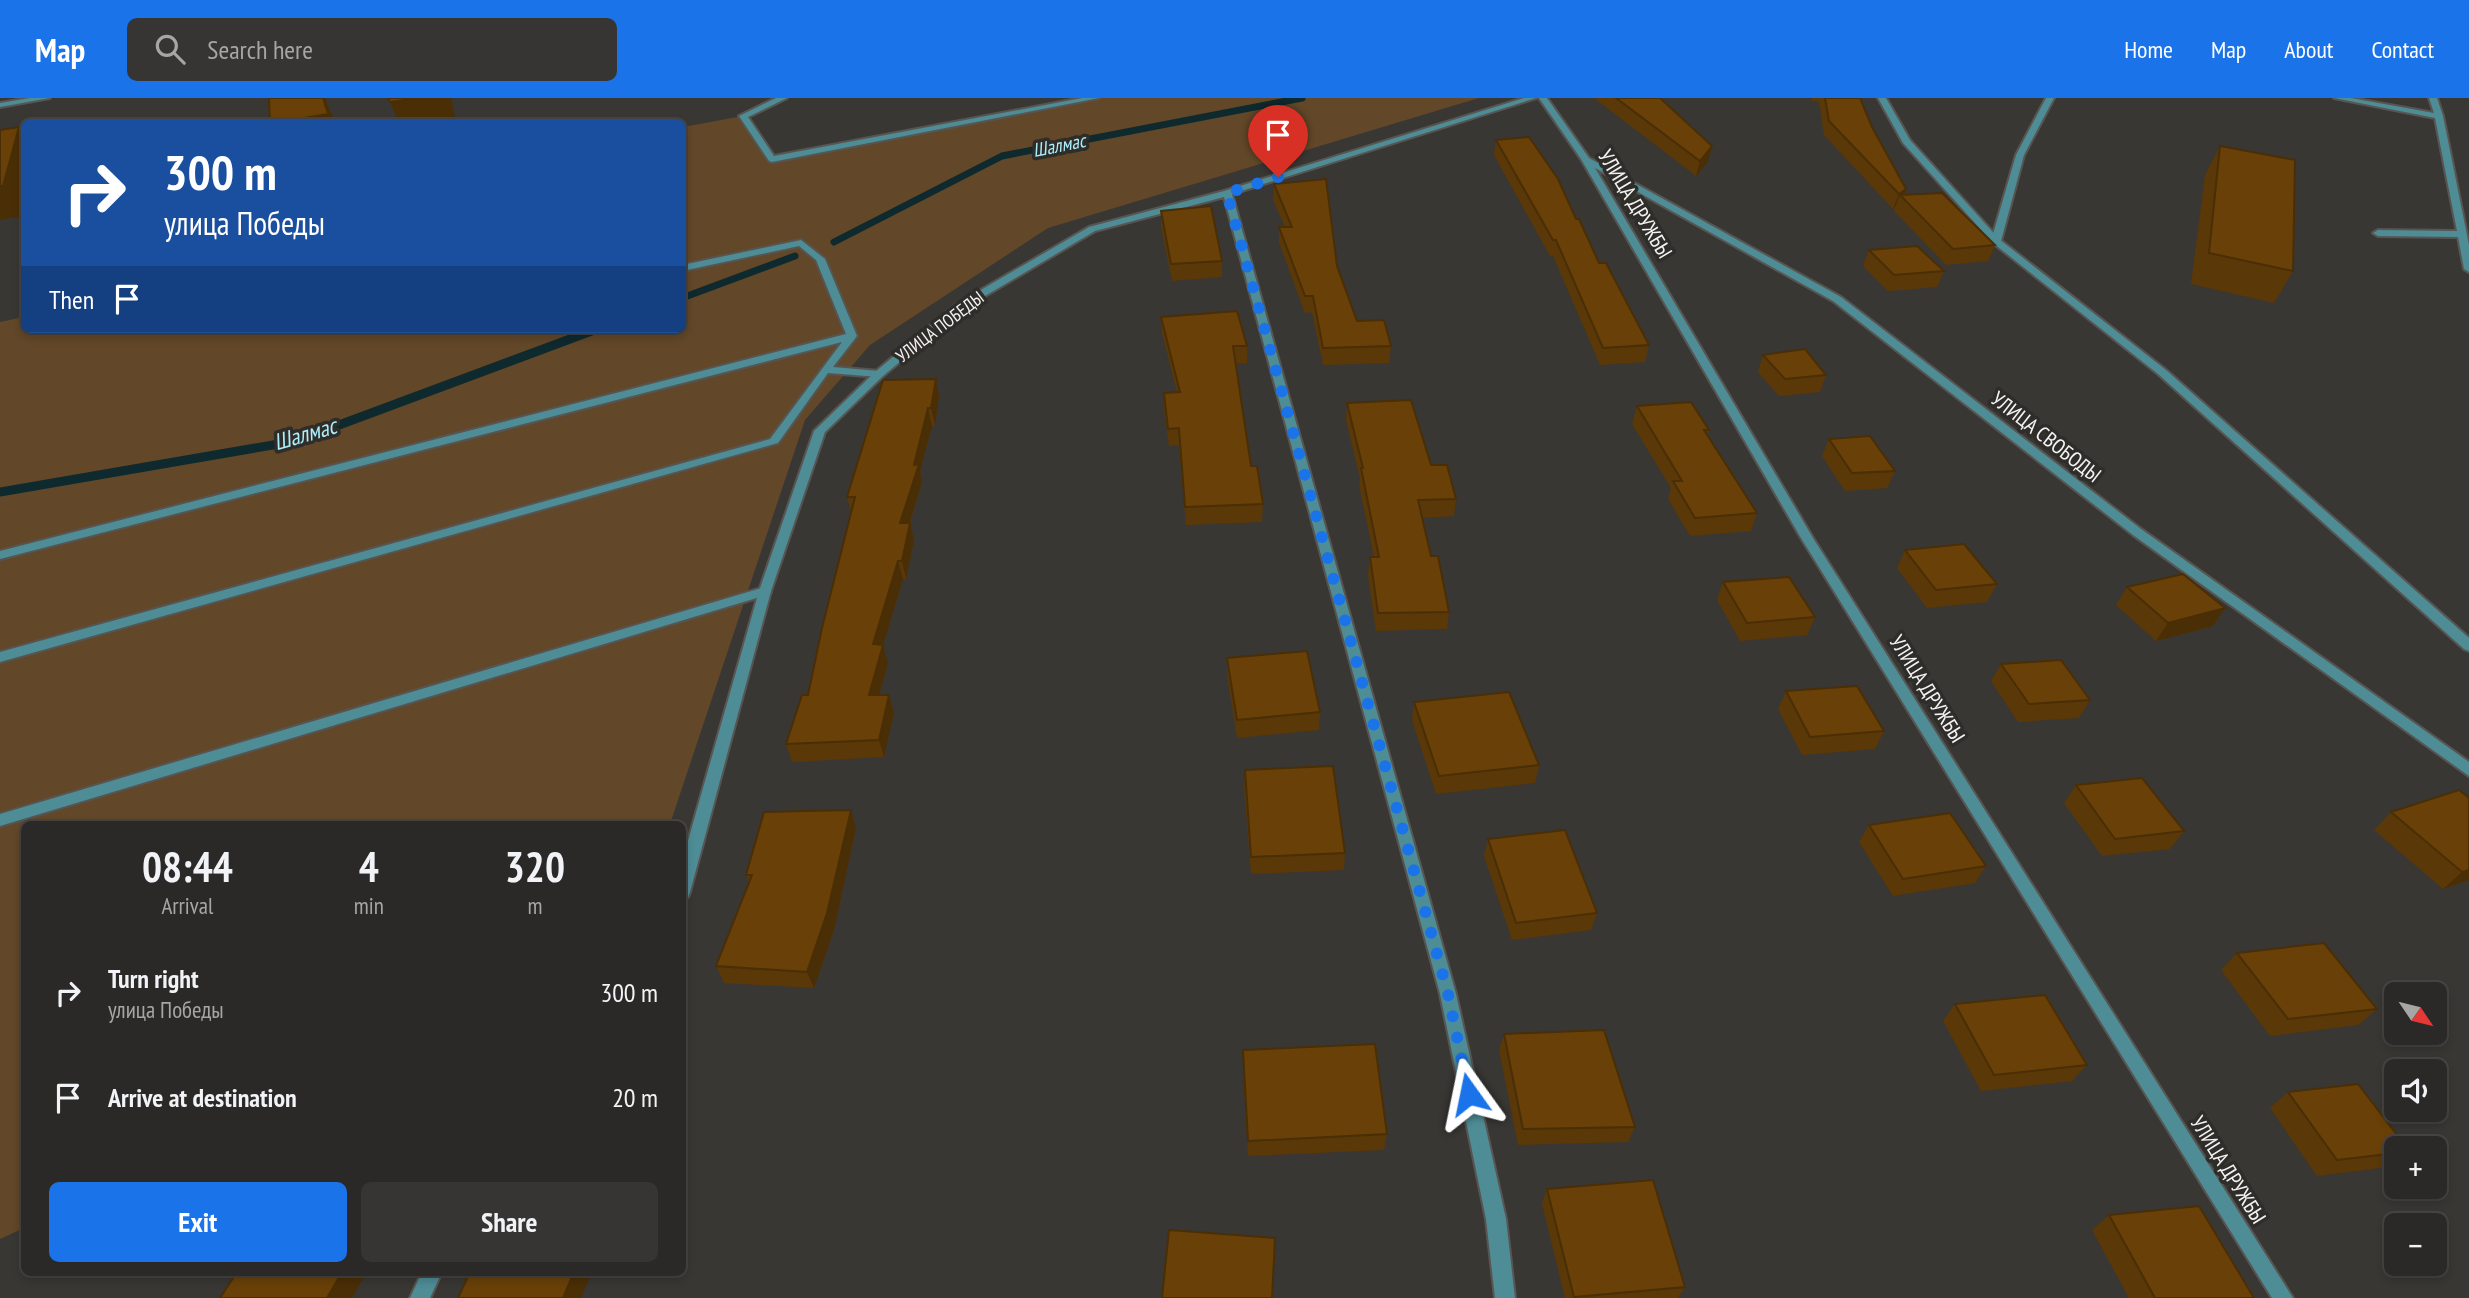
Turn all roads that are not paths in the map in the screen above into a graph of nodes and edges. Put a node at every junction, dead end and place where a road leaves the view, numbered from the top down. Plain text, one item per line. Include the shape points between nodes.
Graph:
1 (46, 98) edge
2 (783, 98) edge
3 (1094, 98) edge
4 (1532, 98) edge
5 (1542, 98) edge
6 (1882, 98) edge
7 (2050, 98) edge
8 (2338, 98) edge
9 (2433, 98) edge
10 (0, 105) edge
11 (2439, 116) junction
12 (1585, 159) junction
13 (1227, 193) junction
14 (2378, 233) dead end
15 (2461, 234) junction
16 (1996, 241) junction
17 (686, 267) edge
18 (2469, 269) edge
19 (852, 336) junction
20 (825, 370) junction
21 (879, 374) junction
22 (0, 555) edge
23 (765, 591) junction
24 (2469, 646) edge
25 (0, 657) edge
26 (2469, 770) edge
27 (0, 820) edge
28 (686, 877) edge
29 (430, 1276) edge
30 (420, 1298) edge
31 (1505, 1298) edge
32 (2283, 1298) edge

1 - 10 street
2 - 3 street via 743,116 772,159
4 - 13 street, УЛИЦА ПОБЕДЫ
5 - 12 street, УЛИЦА ДРУЖБЫ
6 - 16 street via 1906,141
7 - 16 street via 2020,155
8 - 11 street
9 - 11 street
11 - 15 street
12 - 26 street, УЛИЦА СВОБОДЫ via 1837,299 2137,532
12 - 32 street, УЛИЦА ДРУЖБЫ via 1807,538
13 - 21 street, УЛИЦА ПОБЕДЫ via 1092,229 960,307
13 - 31 street via 1448,994 1496,1219
14 - 15 street
15 - 18 street
16 - 24 street via 2162,372
17 - 19 street via 801,243 820,259
19 - 20 street
19 - 22 street
20 - 21 street
20 - 25 street via 775,441
21 - 23 street, УЛИЦА ПОБЕДЫ via 820,431
23 - 27 street
23 - 28 street, УЛИЦА ПОБЕДЫ
29 - 30 street

